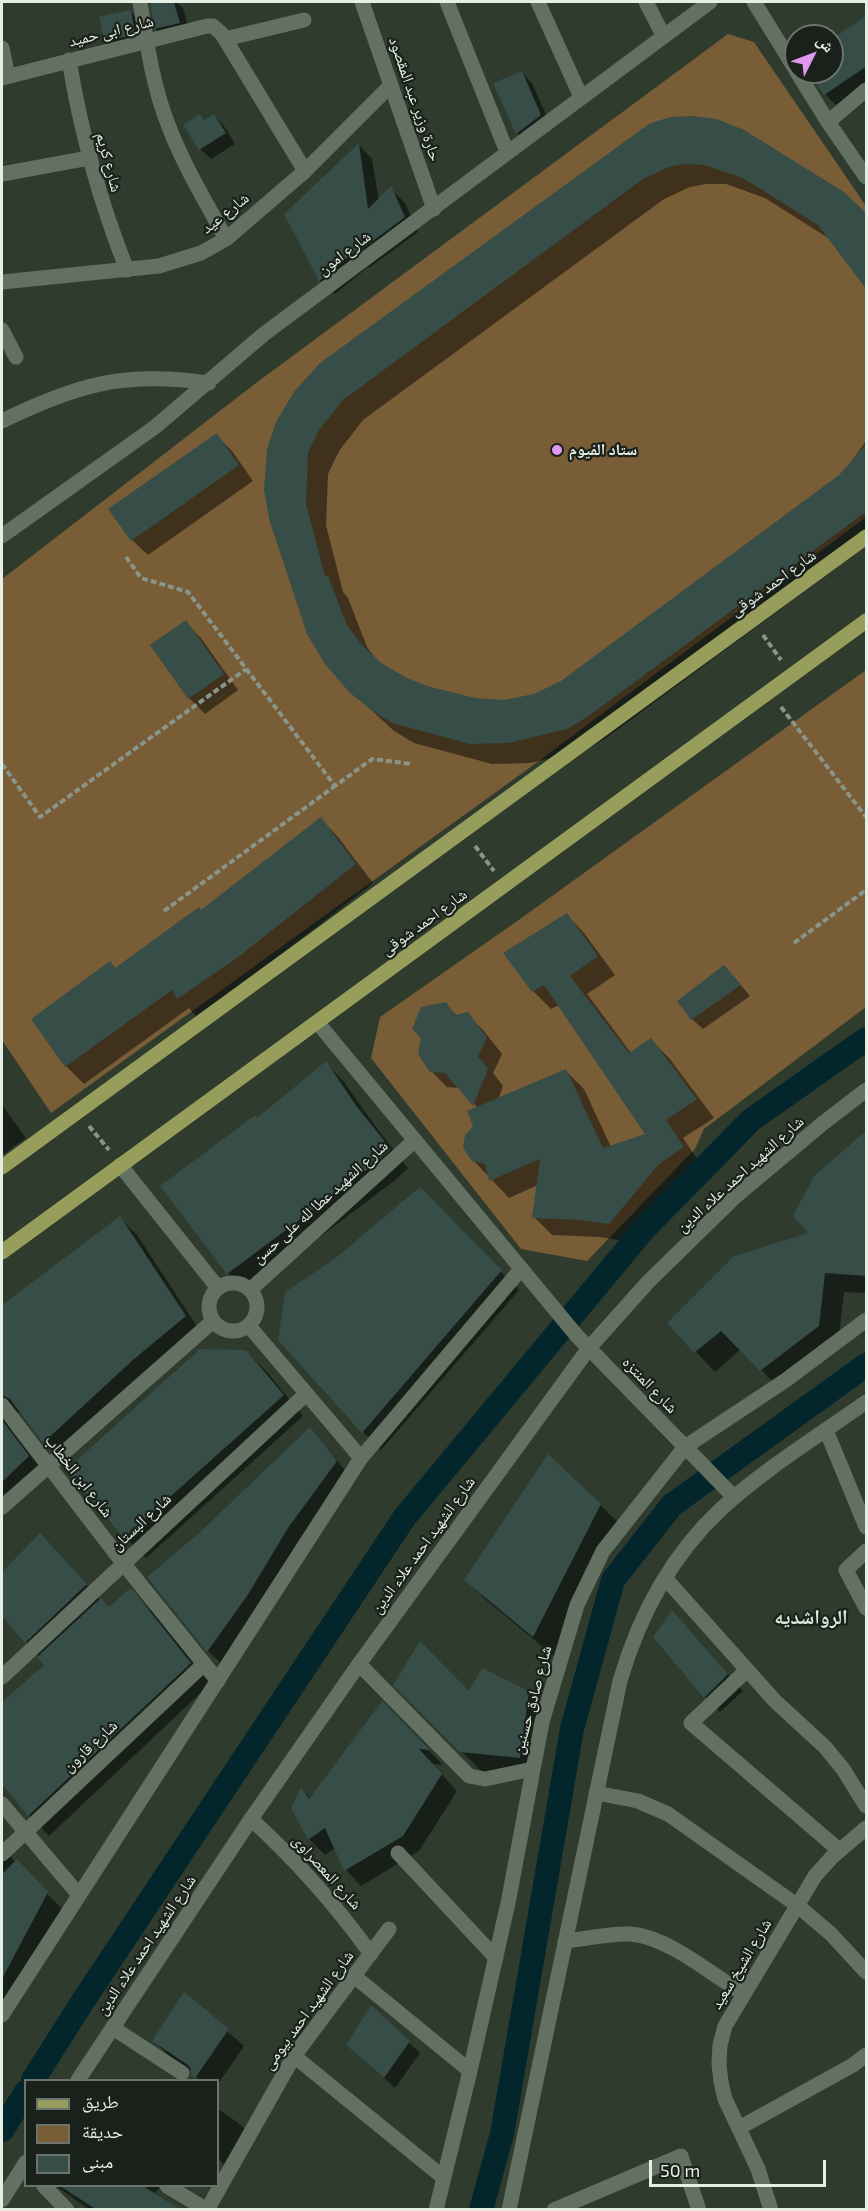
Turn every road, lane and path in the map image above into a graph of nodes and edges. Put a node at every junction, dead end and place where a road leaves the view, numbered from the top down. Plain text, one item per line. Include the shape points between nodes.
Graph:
1 (140, 2) edge
2 (362, 2) edge
3 (447, 2) edge
4 (538, 2) edge
5 (646, 2) edge
6 (710, 2) edge
7 (754, 2) edge
8 (304, 20) dead end
9 (663, 36) junction
10 (225, 39) junction
11 (146, 42) junction
12 (2, 48) edge
13 (784, 51) edge
14 (69, 60) junction
15 (5, 77) edge
16 (804, 84) edge
17 (391, 85) junction
18 (867, 90) edge
19 (581, 97) junction
20 (828, 122) junction
21 (507, 152) junction
22 (89, 158) junction
23 (305, 171) junction
24 (2, 174) edge
25 (867, 177) edge
26 (434, 208) junction
27 (226, 239) junction
28 (127, 270) junction
29 (2, 282) edge
30 (2, 330) edge
31 (16, 357) dead end
32 (209, 383) junction
33 (2, 421) edge
34 (2, 536) edge
35 (867, 537) edge
36 (126, 557) dead end
37 (752, 621) junction
38 (867, 621) edge
39 (246, 669) junction
40 (793, 675) junction
41 (770, 692) junction
42 (2, 764) edge
43 (412, 765) dead end
44 (335, 786) junction
45 (867, 817) edge
46 (464, 831) junction
47 (506, 886) junction
48 (867, 890) edge
49 (164, 910) dead end
50 (794, 943) dead end
51 (317, 1022) junction
52 (867, 1090) edge
53 (78, 1111) junction
54 (415, 1140) junction
55 (120, 1165) junction
56 (2, 1167) edge
57 (2, 1251) edge
58 (527, 1275) junction
59 (218, 1288) junction
60 (250, 1290) junction
61 (867, 1320) edge
62 (213, 1322) junction
63 (249, 1326) junction
64 (589, 1348) junction
65 (306, 1394) junction
66 (867, 1402) edge
67 (2, 1405) edge
68 (826, 1430) junction
69 (685, 1447) junction
70 (361, 1458) junction
71 (49, 1467) junction
72 (730, 1492) junction
73 (2, 1507) edge
74 (867, 1527) edge
75 (867, 1551) edge
76 (123, 1563) junction
77 (665, 1578) junction
78 (867, 1608) edge
79 (359, 1664) junction
80 (203, 1665) junction
81 (747, 1670) junction
82 (2, 1677) edge
83 (218, 1681) junction
84 (533, 1769) junction
85 (597, 1793) junction
86 (864, 1798) edge
87 (2, 1804) edge
88 (251, 1819) junction
89 (867, 1828) edge
90 (25, 1832) junction
91 (839, 1850) junction
92 (398, 1853) dead end
93 (2, 1854) edge
94 (79, 1895) junction
95 (798, 1906) junction
96 (389, 1929) dead end
97 (565, 1941) junction
98 (371, 1954) junction
99 (496, 1958) junction
100 (867, 1972) edge
101 (354, 1976) junction
102 (744, 1994) junction
103 (2, 2015) edge
104 (113, 2028) junction
105 (867, 2055) edge
106 (294, 2056) junction
107 (470, 2072) junction
108 (182, 2073) dead end
109 (79, 2079) edge
110 (739, 2128) junction
111 (24, 2166) edge
112 (444, 2178) junction
113 (45, 2187) edge
114 (169, 2187) edge
115 (2, 2200) edge
116 (67, 2210) edge
117 (207, 2210) edge
118 (436, 2210) edge
119 (509, 2210) edge
120 (554, 2210) edge
121 (699, 2210) edge
122 (771, 2210) edge

1 - 11 street
2 - 17 street, حارة وزير عبد المقصود
3 - 21 street
4 - 19 street
5 - 9 street
6 - 9 street, شارع امون
7 - 13 street
8 - 10 street
9 - 19 street, شارع امون
10 - 11 street, شارع ابى حميد via 218,29 207,26
10 - 23 street
11 - 14 street, شارع ابى حميد
11 - 27 street via 169,128
12 - 15 street
14 - 15 street, شارع ابى حميد
14 - 22 street, شارع كريم
16 - 20 street
17 - 23 street, شارع عيد
17 - 26 street, حارة وزير عبد المقصود
18 - 20 street
19 - 21 street, شارع امون
20 - 25 street
21 - 26 street, شارع امون
22 - 24 street
22 - 28 street, شارع كريم
23 - 27 street, شارع عيد
26 - 32 street, شارع امون via 264,334
27 - 28 street, شارع عيد via 188,259
28 - 29 street, شارع عيد
30 - 31 street
32 - 33 street via 150,378 92,385
32 - 34 street, شارع امون via 156,427
35 - 37 main road, شارع احمد شوقى
36 - 39 path via 141,578 188,592
37 - 40 path
37 - 46 main road, شارع احمد شوقى
38 - 40 main road, شارع احمد شوقى
39 - 42 path via 40,817
39 - 44 path
40 - 41 main road, شارع احمد شوقى
41 - 45 path
41 - 47 main road, شارع احمد شوقى
43 - 44 path via 372,759
44 - 49 path
46 - 47 path
46 - 53 main road, شارع احمد شوقى
47 - 51 main road, شارع احمد شوقى
48 - 50 path
51 - 54 street, شارع المنتزه
51 - 55 main road, شارع احمد شوقى
52 - 64 street, شارع الشهيد احمد علاء الدين via 736,1197 648,1282
53 - 55 path
53 - 56 main road, شارع احمد شوقى
54 - 58 street, شارع المنتزه
54 - 60 street, شارع الشهيد عطا لله على حسن
55 - 57 main road, شارع احمد شوقى
55 - 59 street
58 - 64 street, شارع المنتزه
58 - 70 street
59 - 60 street via 231,1283
59 - 62 street via 208,1308
60 - 63 street via 257,1312
61 - 69 street, شارع صادق حسنين
62 - 63 street via 234,1332
62 - 71 street
63 - 65 street
64 - 69 street, شارع المنتزه
64 - 79 street, شارع الشهيد احمد علاء الدين
65 - 70 street
65 - 76 street, شارع البستان
66 - 68 street
67 - 71 street, شارع ابن الخطاب
68 - 72 street
68 - 74 street
69 - 72 street, شارع المنتزه
69 - 84 street, شارع صادق حسنين via 603,1551 577,1605 542,1722
70 - 83 street
71 - 73 street
71 - 76 street, شارع ابن الخطاب
72 - 77 street
75 - 78 street via 846,1570
76 - 80 street, شارع ابن الخطاب
76 - 82 street, شارع البستان
77 - 81 street
77 - 85 street via 630,1648
79 - 84 street via 469,1776 485,1779
79 - 88 street, شارع الشهيد احمد علاء الدين
80 - 83 street, شارع ابن الخطاب
80 - 90 street, شارع قارون
81 - 86 street via 825,1747
81 - 91 street via 691,1723
83 - 94 street
84 - 99 street, شارع صادق حسنين
85 - 95 street via 638,1801 668,1814
85 - 97 street
87 - 90 street
88 - 98 street, شارع المعصراوى via 315,1882
88 - 104 street, شارع الشهيد احمد علاء الدين
89 - 91 street, شارع الشيخ سعيد
90 - 93 street, شارع قارون
90 - 94 street
91 - 95 street, شارع الشيخ سعيد via 815,1876
92 - 99 street
94 - 103 street
95 - 100 street
95 - 102 street, شارع الشيخ سعيد
96 - 98 street, شارع الشهيد احمد بيومى
97 - 102 street via 630,1934 652,1939
97 - 119 street
98 - 101 street, شارع الشهيد احمد بيومى
99 - 107 street, شارع صادق حسنين
101 - 106 street, شارع الشهيد احمد بيومى
101 - 107 street
102 - 110 street, شارع الشيخ سعيد via 725,2026 719,2064 725,2099
104 - 108 street
104 - 109 street, شارع الشهيد احمد علاء الدين
105 - 110 street
106 - 112 street
106 - 117 street, شارع الشهيد احمد بيومى
107 - 112 street, شارع صادق حسنين
110 - 122 street, شارع الشيخ سعيد
111 - 115 street
112 - 118 street, شارع صادق حسنين
113 - 116 street
114 - 117 street
120 - 121 street via 681,2156

